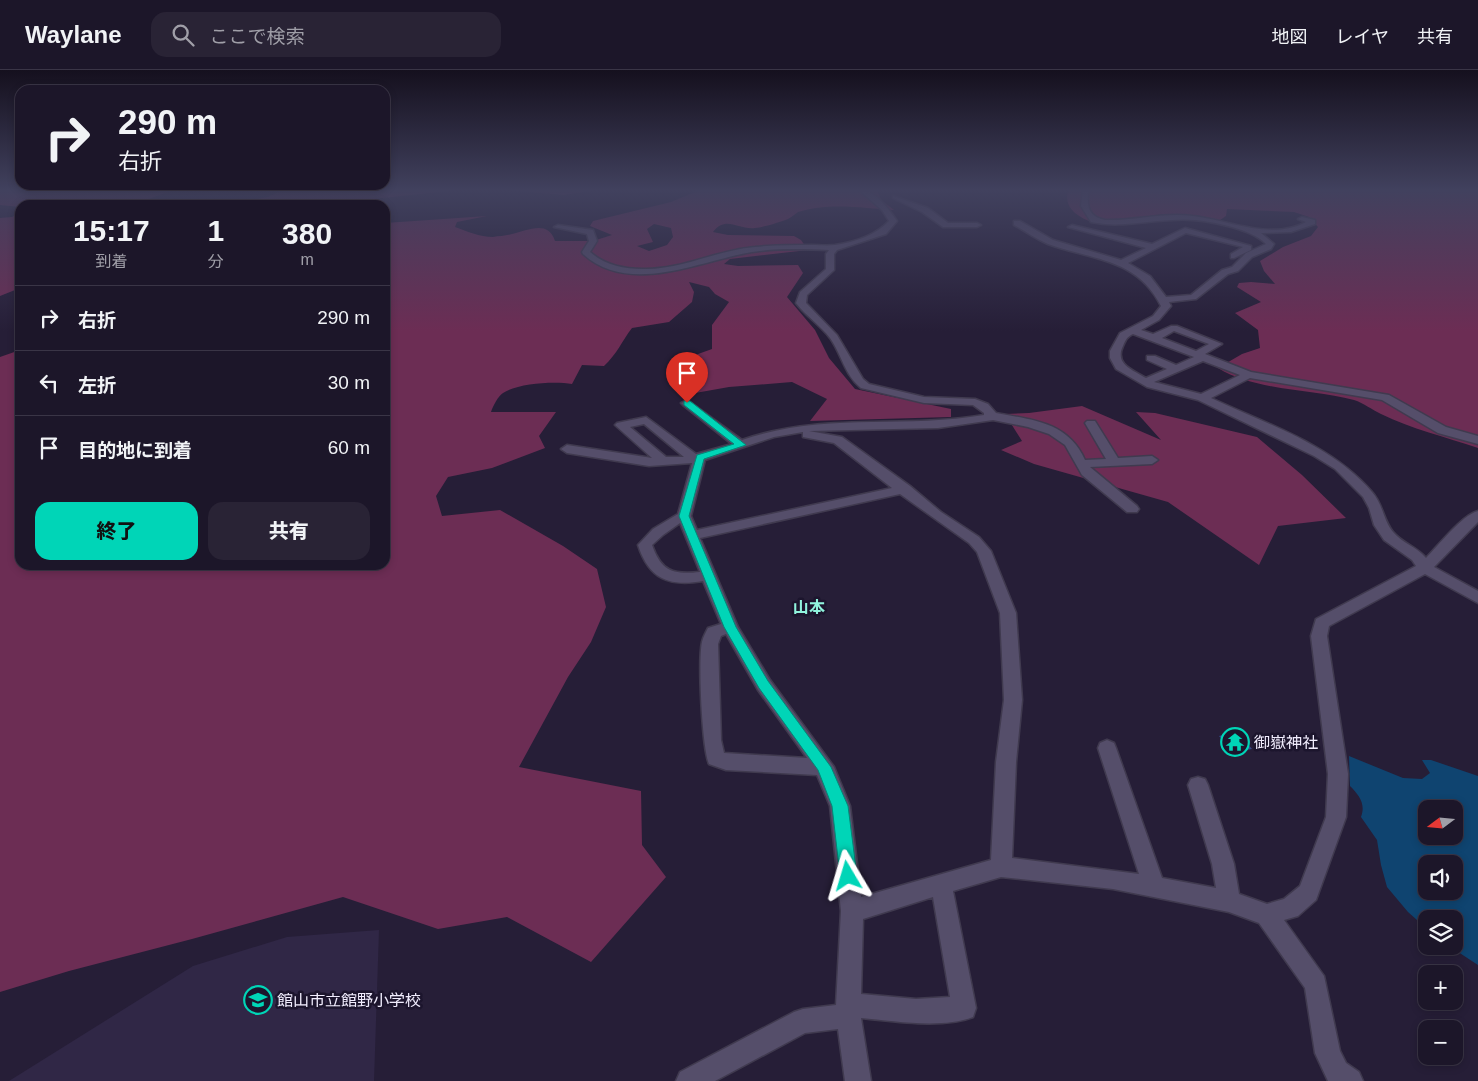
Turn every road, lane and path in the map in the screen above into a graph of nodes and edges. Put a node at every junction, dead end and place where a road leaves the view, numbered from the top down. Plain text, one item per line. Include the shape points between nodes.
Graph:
1 (591, 236) edge
2 (874, 236) edge
3 (1041, 236) edge
4 (1097, 236) edge
5 (1108, 236) edge
6 (1175, 236) edge
7 (1211, 236) edge
8 (1260, 236) edge
9 (1090, 240) dead end
10 (1121, 240) junction
11 (834, 248) junction
12 (1153, 248) junction
13 (1095, 254) junction
14 (1122, 263) junction
15 (1157, 289) junction
16 (1164, 300) junction
17 (1133, 330) junction
18 (1154, 337) junction
19 (1200, 356) junction
20 (1151, 358) dead end
21 (1177, 369) junction
22 (1249, 375) junction
23 (1146, 382) junction
24 (1202, 398) junction
25 (687, 403) dead end
26 (990, 416) junction
27 (1091, 423) dead end
28 (782, 432) junction
29 (1478, 440) edge
30 (741, 445) junction
31 (567, 449) dead end
32 (696, 458) junction
33 (1152, 460) dead end
34 (667, 461) junction
35 (1114, 462) junction
36 (1081, 464) junction
37 (905, 490) junction
38 (1132, 509) dead end
39 (1478, 515) edge
40 (684, 516) junction
41 (692, 535) junction
42 (1425, 568) junction
43 (708, 574) junction
44 (1478, 598) edge
45 (730, 627) junction
46 (1107, 748) dead end
47 (824, 767) junction
48 (1198, 785) dead end
49 (1001, 867) junction
50 (941, 884) junction
51 (1154, 886) junction
52 (1230, 900) junction
53 (852, 911) junction
54 (1267, 915) junction
55 (848, 1010) junction
56 (689, 1081) edge
57 (858, 1081) edge
58 (1350, 1081) edge

1 - 11 street via 593,241 586,252 598,263 625,271 645,272 754,250
2 - 11 street
3 - 13 street
4 - 9 street
5 - 10 street
6 - 12 street
7 - 15 street via 1248,248 1189,290
8 - 16 street via 1268,240 1268,247 1250,255 1193,297
10 - 12 street
10 - 13 street
11 - 26 street via 830,254 830,270 803,294 801,303 836,339 859,382 924,400 975,402 984,406
12 - 14 street
13 - 14 street
14 - 15 street via 1149,279
15 - 16 street
16 - 17 street via 1166,306 1162,312
17 - 18 street
17 - 23 street via 1123,335 1115,358 1120,367
18 - 19 street
18 - 19 street via 1174,328 1217,344
19 - 21 street
19 - 22 street
20 - 21 street
21 - 23 street
22 - 24 street
22 - 29 street via 1384,397 1442,430
23 - 24 street
24 - 42 street via 1318,453 1338,466 1368,496 1389,537 1417,557
25 - 30 street
26 - 28 street via 976,421 828,426
26 - 36 street via 1028,422 1060,436 1070,443
27 - 35 street
28 - 30 street
28 - 37 street via 838,440
30 - 32 street
31 - 34 street via 649,462
32 - 34 street
32 - 34 street via 646,420 621,425
32 - 40 street
33 - 35 street
35 - 36 street
36 - 38 street via 1093,478
37 - 41 street
37 - 49 street via 974,540 984,551 1008,613 1013,700 1006,760
39 - 42 street
40 - 41 street
40 - 43 street via 662,526 653,535 645,545 648,558 672,578 686,579
41 - 43 street
42 - 44 street
42 - 54 street via 1322,623 1319,636 1338,774 1336,817 1308,893 1290,908
43 - 45 street
45 - 47 street via 764,685
45 - 47 street via 714,632 710,644 712,740 716,758 726,762
46 - 51 street
47 - 53 street via 840,806
48 - 52 street via 1223,864
49 - 50 street
49 - 51 street
50 - 53 street
50 - 55 street via 964,1008
51 - 52 street
52 - 54 street
53 - 55 street
54 - 58 street via 1316,984 1328,1053 1337,1072
55 - 56 street via 803,1021
55 - 57 street

